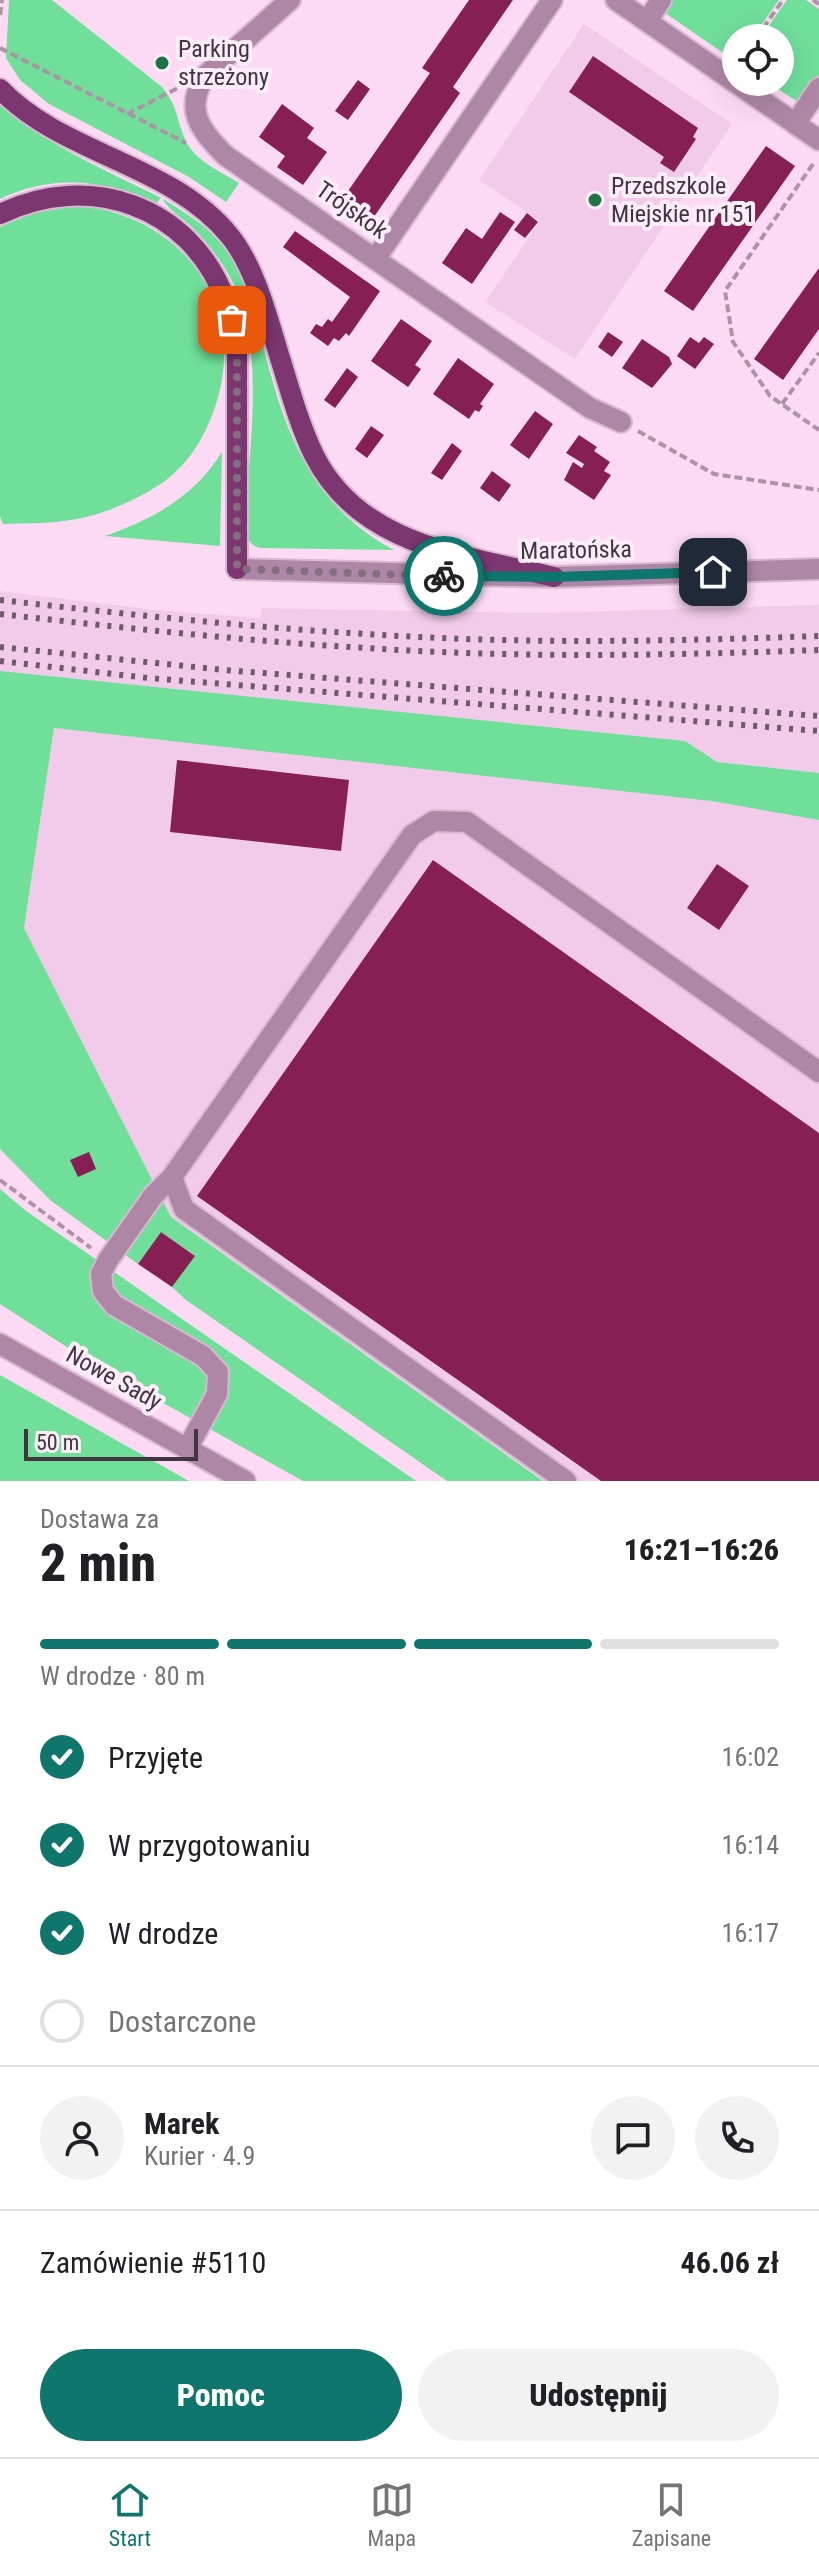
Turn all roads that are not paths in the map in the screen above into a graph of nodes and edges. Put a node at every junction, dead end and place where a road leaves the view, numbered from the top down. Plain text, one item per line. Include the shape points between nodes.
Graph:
1 (290, 0) edge
2 (552, 0) edge
3 (616, 0) edge
4 (661, 0) edge
5 (647, 21) junction
6 (819, 88) edge
7 (0, 89) edge
8 (795, 124) junction
9 (819, 140) edge
10 (0, 214) edge
11 (376, 258) junction
12 (621, 422) road end
13 (237, 569) joint
14 (819, 569) edge
15 (554, 577) junction
16 (819, 1072) edge
17 (172, 1177) junction
18 (0, 1344) edge
19 (187, 1449) junction
20 (245, 1481) edge
21 (566, 1481) edge

1 - 11 street, Trójskok via 206,75 195,111 210,141 226,156
2 - 11 street
3 - 5 street
4 - 5 street
5 - 8 street
6 - 8 street
7 - 15 main road via 33,118 197,206 230,235 260,290 314,455 352,504 385,528 424,546
8 - 9 street
10 - 13 main road via 47,197 99,196 160,218 204,258 224,296 237,354
11 - 12 street, Trójskok via 590,408
13 - 15 street, Maratońska
14 - 15 street, Maratońska
16 - 17 street via 467,822 434,821 412,835
17 - 19 street via 153,1196 101,1274 103,1291 114,1305 203,1356 218,1372 217,1394
17 - 21 street via 184,1209
18 - 19 street, Nowe Sady
19 - 20 street, Nowe Sady

